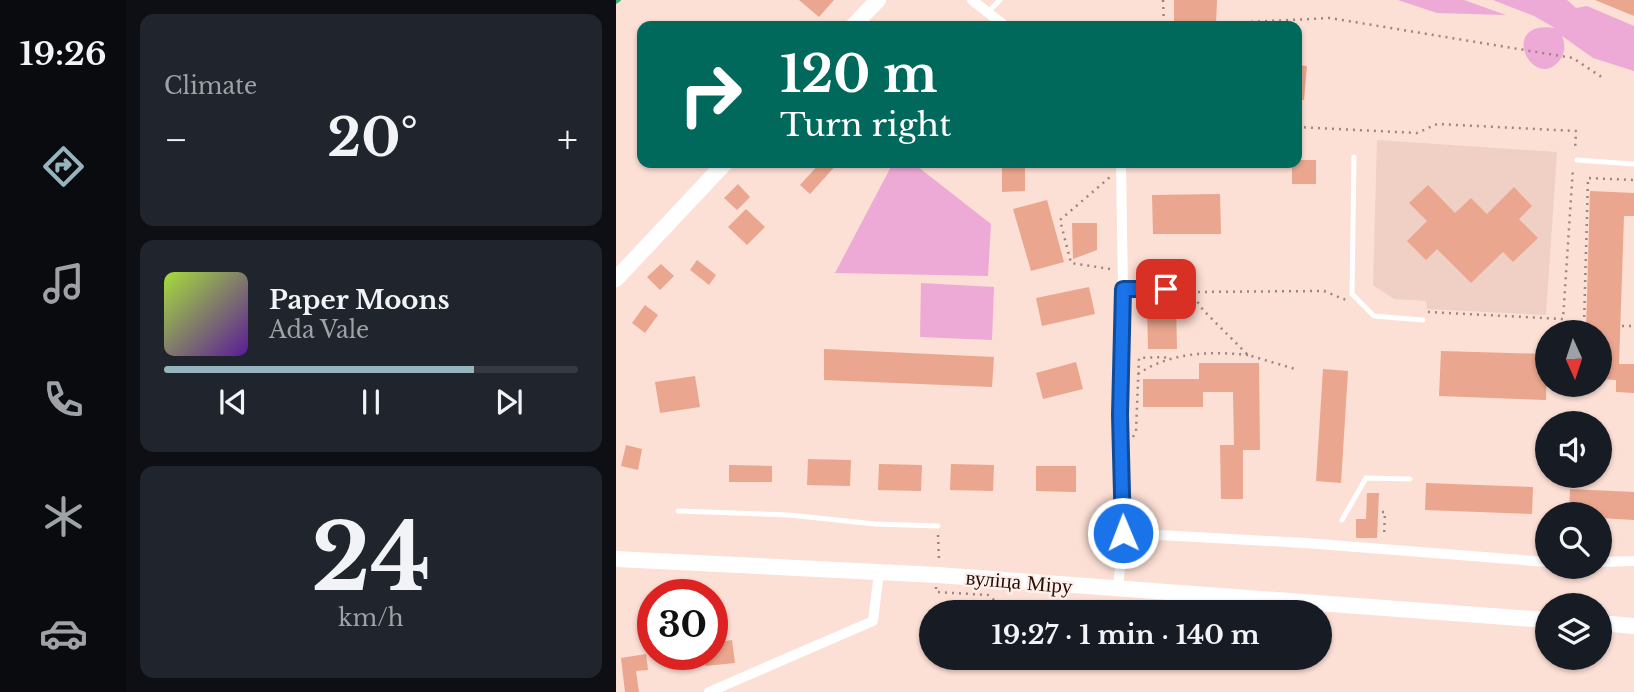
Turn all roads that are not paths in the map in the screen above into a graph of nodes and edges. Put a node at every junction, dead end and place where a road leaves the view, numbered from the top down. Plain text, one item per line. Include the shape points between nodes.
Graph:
1 (878, 0) edge
2 (972, 0) edge
3 (1000, 0) edge
4 (988, 12) junction
5 (858, 21) edge
6 (999, 21) edge
7 (1354, 157) dead end
8 (1577, 160) dead end
9 (1634, 164) edge
10 (720, 168) edge
11 (1121, 168) edge
12 (616, 279) edge
13 (1123, 289) junction
14 (1166, 289) road end
15 (1423, 320) dead end
16 (1410, 479) dead end
17 (678, 511) dead end
18 (1342, 520) dead end
19 (938, 526) dead end
20 (1123, 533) junction
21 (616, 559) edge
22 (1535, 561) edge
23 (1634, 561) edge
24 (1612, 562) edge
25 (879, 572) junction
26 (1118, 589) junction
27 (1535, 619) edge
28 (1612, 624) edge
29 (1634, 626) edge
30 (709, 692) edge

1 - 5 main road
2 - 4 street
3 - 4 lane
4 - 6 street
7 - 15 lane via 1352,294 1374,316
8 - 9 lane
10 - 12 main road
11 - 13 street
13 - 14 lane
13 - 20 street
16 - 18 lane via 1366,478
17 - 19 lane
20 - 22 street
20 - 26 street
21 - 25 main road, вуліца Міру
23 - 24 street
25 - 26 main road, вуліца Міру
25 - 30 street via 873,621
26 - 27 main road, вуліца Міру
28 - 29 main road

